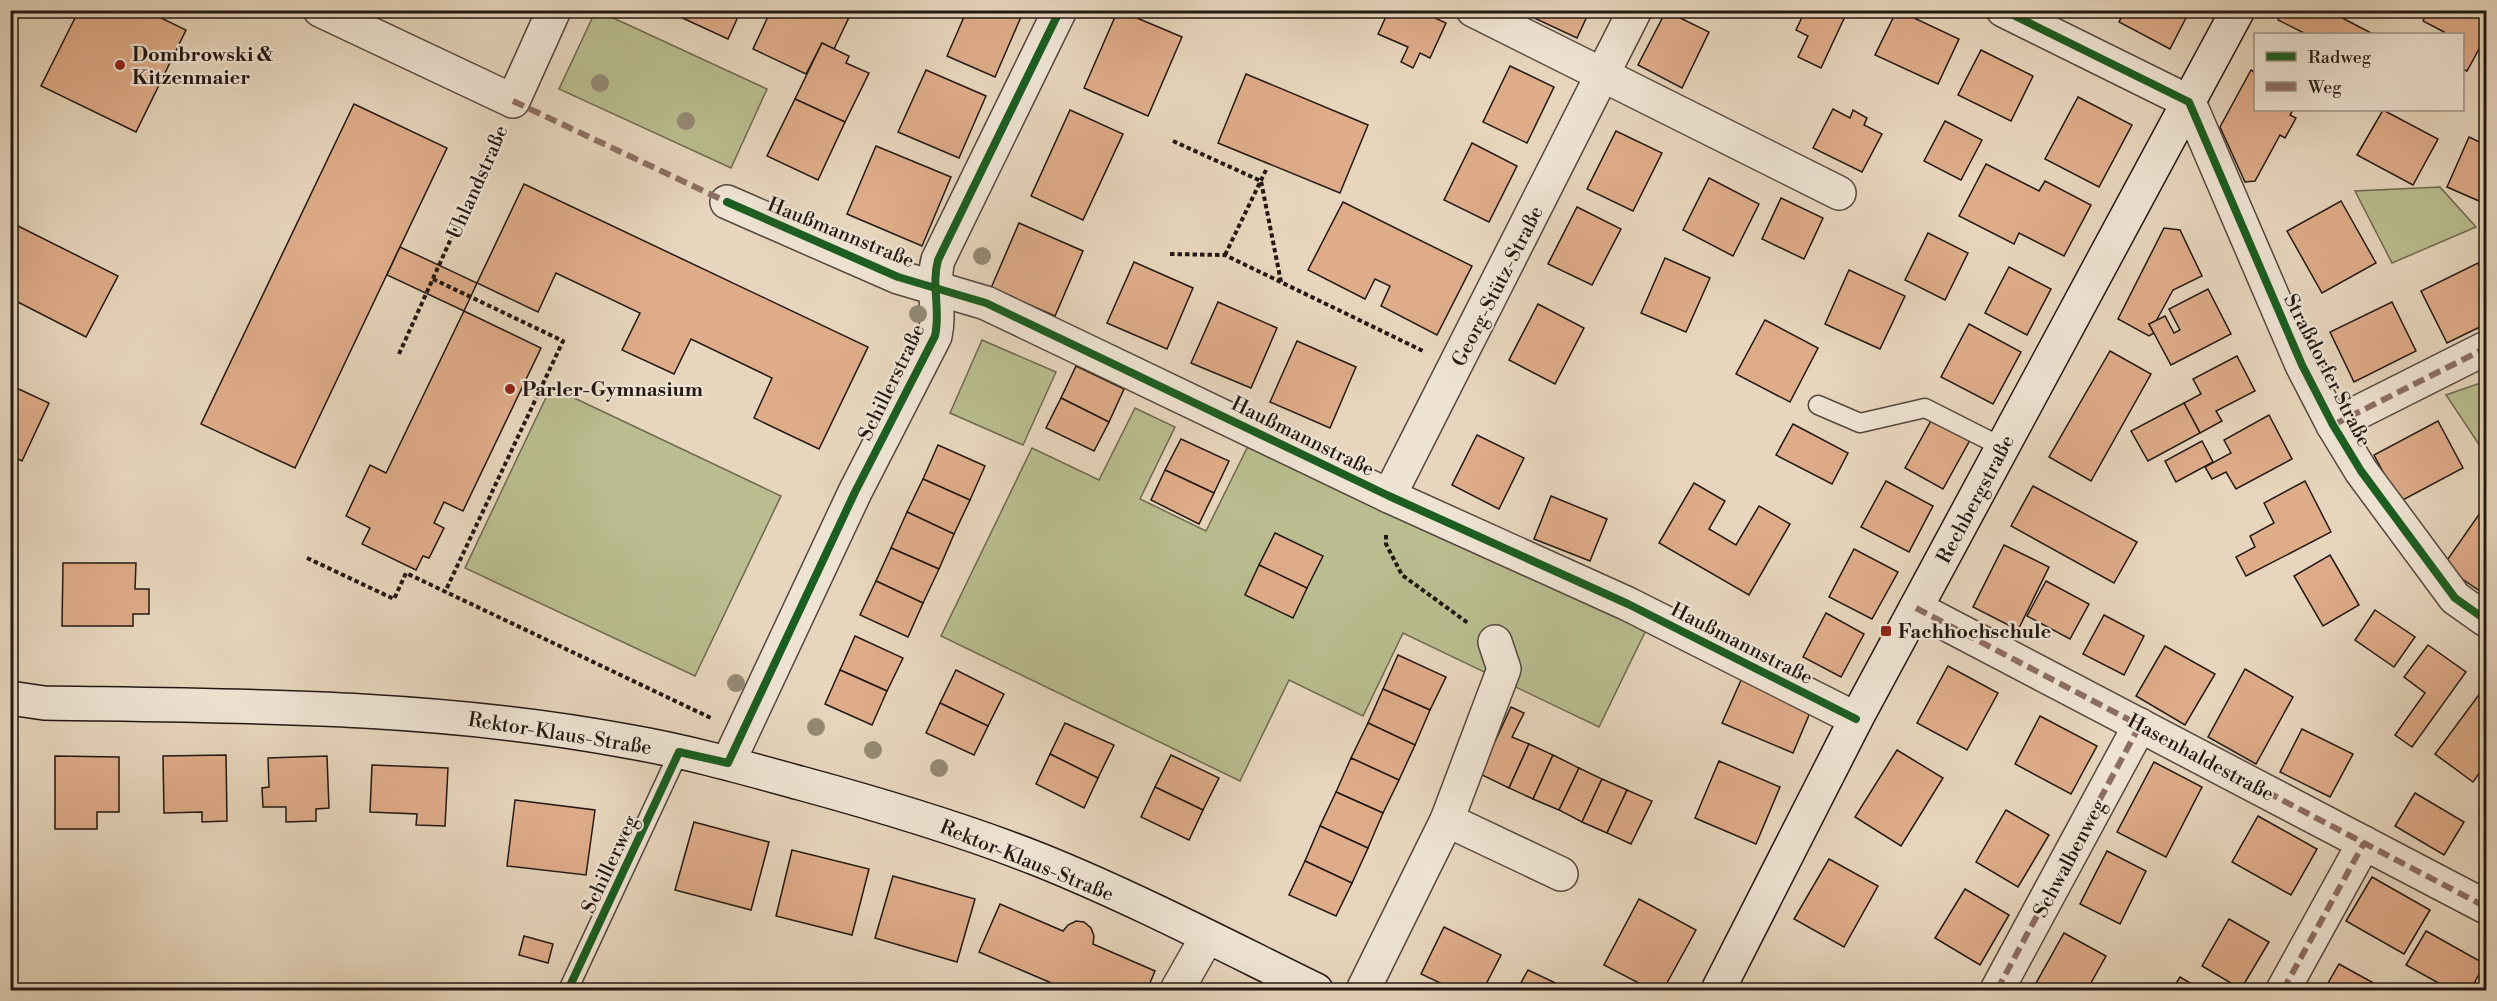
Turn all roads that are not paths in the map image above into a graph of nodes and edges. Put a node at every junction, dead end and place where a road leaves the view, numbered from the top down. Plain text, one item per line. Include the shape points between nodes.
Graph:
1 (320, 10) edge
2 (554, 10) edge
3 (1060, 10) edge
4 (1473, 10) edge
5 (1635, 10) edge
6 (2002, 10) edge
7 (2238, 10) edge
8 (1602, 75) junction
9 (2189, 102) junction
10 (1839, 193) dead end
11 (727, 202) dead end
12 (935, 286) junction
13 (2487, 348) edge
14 (1818, 405) dead end
15 (2333, 424) junction
16 (2002, 447) junction
17 (1389, 496) junction
18 (1916, 608) junction
19 (2487, 620) edge
20 (1495, 642) road end
21 (10, 698) edge
22 (1856, 719) junction
23 (2140, 725) junction
24 (679, 752) junction
25 (728, 763) junction
26 (1447, 820) junction
27 (2364, 843) junction
28 (1561, 874) dead end
29 (2487, 907) edge
30 (1207, 937) junction
31 (568, 990) edge
32 (1177, 990) edge
33 (1316, 990) edge
34 (1364, 990) edge
35 (1718, 990) edge
36 (1998, 990) edge
37 (2283, 990) edge

1 - 2 street, Uhlandstraße via 513,101
3 - 12 street, Schillerstraße via 938,260
4 - 8 street
5 - 8 street, Georg-Stütz-Straße
6 - 9 street
7 - 9 street, Rechbergstraße
8 - 10 street
8 - 17 street, Georg-Stütz-Straße
9 - 15 street, Straßdorfer Straße via 2302,365
9 - 16 street, Rechbergstraße
11 - 12 street, Haußmannstraße via 898,277
12 - 17 street, Haußmannstraße via 987,303
12 - 25 street, Schillerstraße via 935,336 855,492
13 - 15 street
14 - 16 lane via 1860,423 1924,408
15 - 19 street, Straßdorfer Straße via 2361,471 2455,597
16 - 18 street, Rechbergstraße
17 - 22 street, Haußmannstraße via 1628,604
18 - 22 street, Rechbergstraße
18 - 23 street, Hasenhaldestraße
20 - 26 street via 1504,669
21 - 24 street, Rektor-Klaus-Straße via 44,703 360,709 477,719 625,740
22 - 35 street, Rechbergstraße
23 - 27 street, Hasenhaldestraße
23 - 36 street, Schwalbenweg
24 - 25 street, Rektor-Klaus-Straße
24 - 31 lane, Schillerweg
25 - 30 street, Rektor-Klaus-Straße via 980,838 1042,861
26 - 28 street
26 - 34 street
27 - 29 street, Hasenhaldestraße
27 - 37 street
30 - 32 street
30 - 33 street, Rektor-Klaus-Straße

